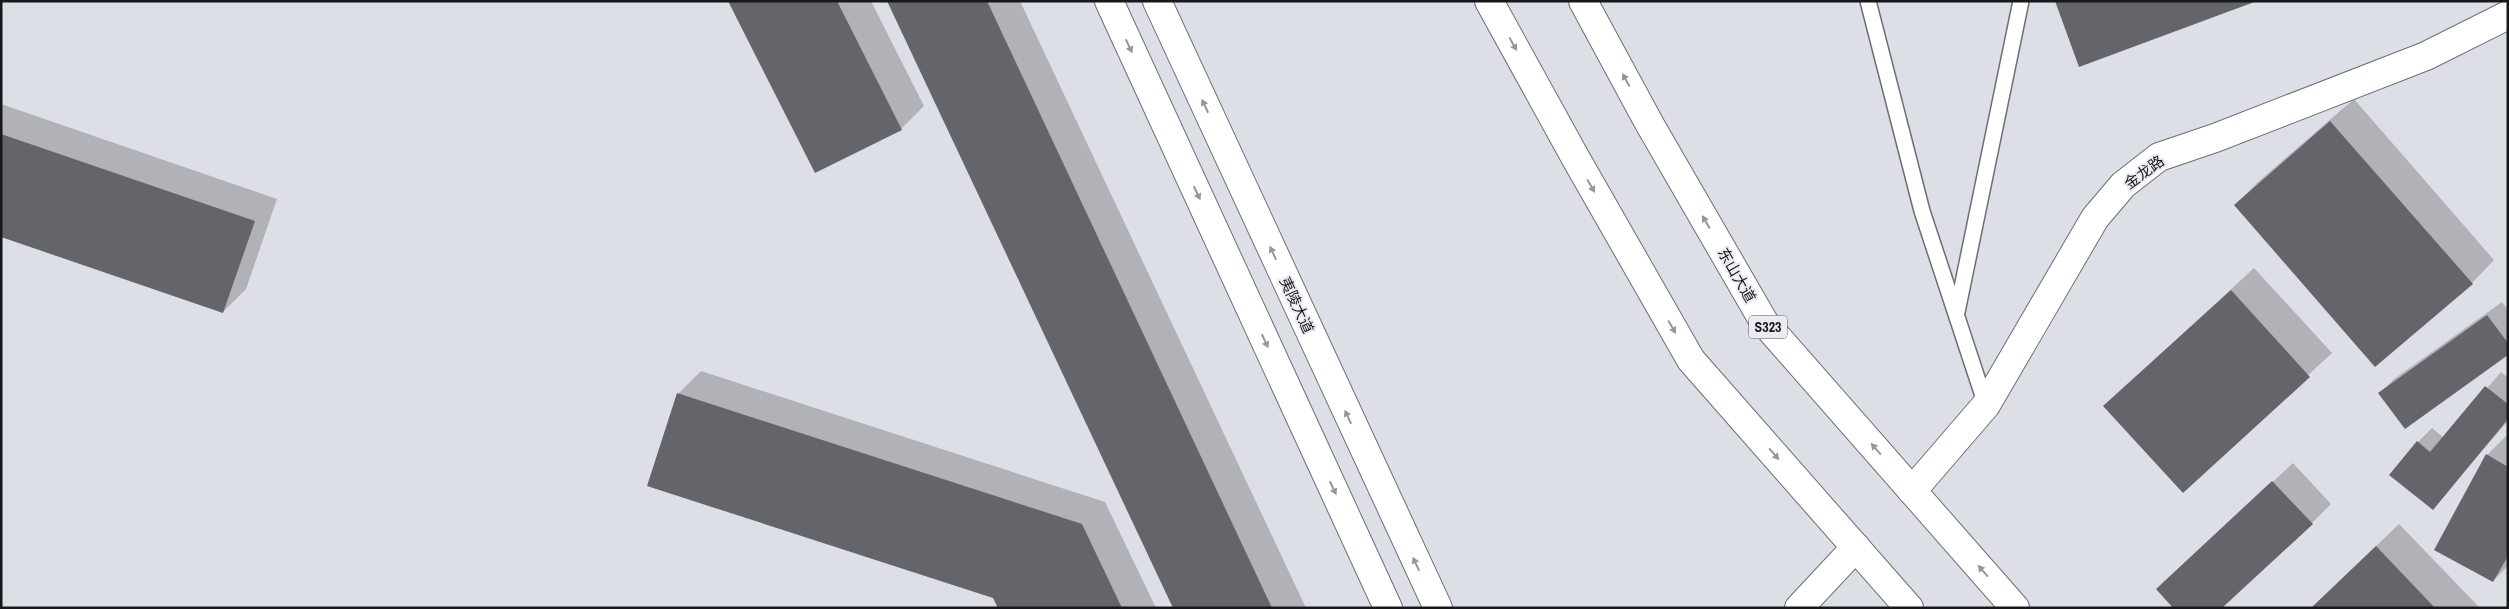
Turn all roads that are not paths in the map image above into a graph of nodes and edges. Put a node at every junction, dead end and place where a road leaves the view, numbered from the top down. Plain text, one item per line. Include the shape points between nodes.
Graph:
1 (1109, 1) edge
2 (1157, 1) edge
3 (1489, 1) edge
4 (1583, 1) edge
5 (1868, 1) edge
6 (2021, 1) edge
7 (2508, 15) edge
8 (1956, 313) junction
9 (1986, 405) junction
10 (1912, 491) junction
11 (1856, 547) junction
12 (1388, 608) edge
13 (1438, 608) edge
14 (1799, 608) edge
15 (1909, 608) edge
16 (2015, 608) edge

1 -> 12 main road
13 -> 2 main road, 夷陵大道
3 -> 11 main road via 1691,360
10 -> 4 main road, 东山大道 / S323 via 1764,322
5 - 8 lane via 1922,211
6 - 8 lane
7 - 9 main road, 金龙路 via 2426,56 2159,157 2124,185 2095,218
8 - 9 lane
9 - 10 main road, 金龙路
16 -> 10 main road, 东山大道 / S323
11 - 14 main road
11 - 15 main road

